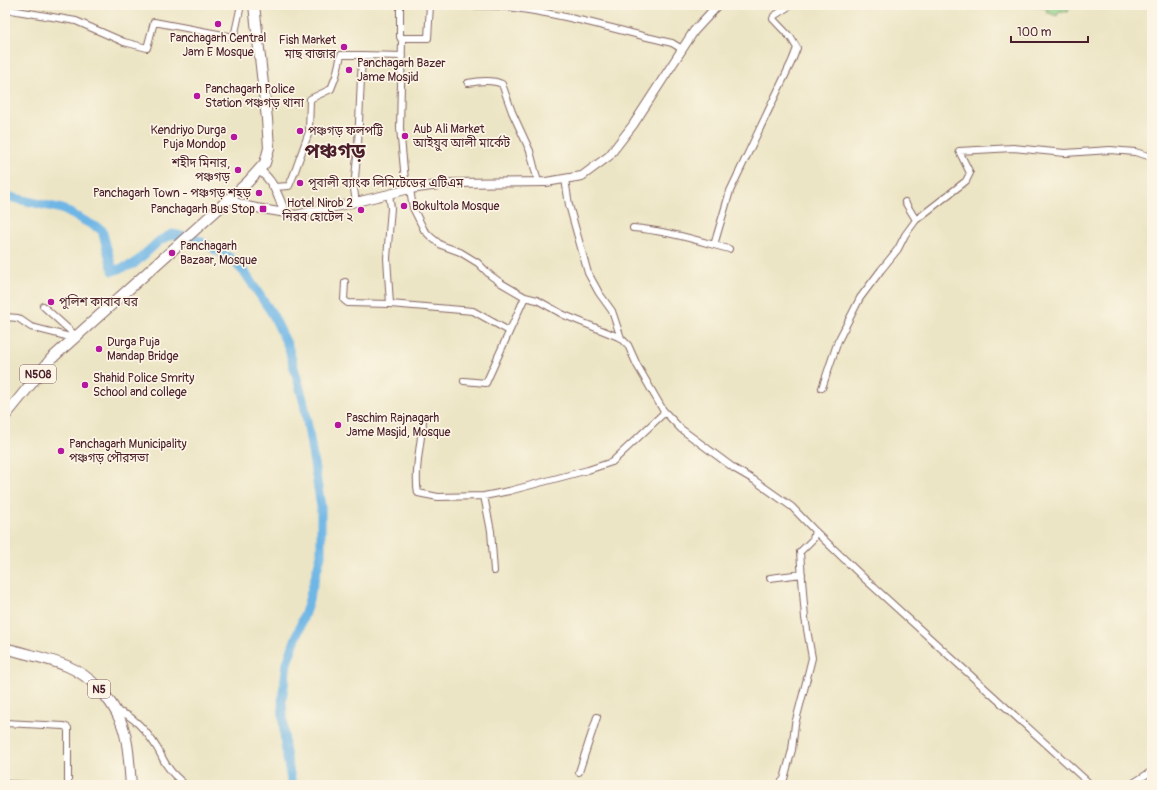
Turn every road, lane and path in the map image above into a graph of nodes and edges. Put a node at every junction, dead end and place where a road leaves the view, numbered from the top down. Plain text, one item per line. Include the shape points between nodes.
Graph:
1 (241, 5) edge
2 (254, 5) edge
3 (400, 5) edge
4 (430, 5) edge
5 (465, 5) edge
6 (718, 5) edge
7 (791, 5) edge
8 (5, 9) edge
9 (401, 38) junction
10 (682, 49) junction
11 (362, 55) junction
12 (402, 56) junction
13 (468, 83) dead end
14 (1152, 157) edge
15 (259, 170) junction
16 (565, 179) junction
17 (538, 182) junction
18 (274, 187) junction
19 (410, 190) junction
20 (389, 194) junction
21 (229, 199) junction
22 (356, 202) junction
23 (905, 202) dead end
24 (285, 213) junction
25 (916, 220) junction
26 (633, 228) dead end
27 (714, 245) junction
28 (729, 249) dead end
29 (345, 282) dead end
30 (525, 297) junction
31 (390, 304) junction
32 (44, 306) dead end
33 (5, 317) edge
34 (509, 331) junction
35 (75, 337) junction
36 (621, 338) junction
37 (464, 381) dead end
38 (822, 388) dead end
39 (665, 412) junction
40 (5, 416) edge
41 (423, 420) dead end
42 (484, 496) junction
43 (815, 531) junction
44 (494, 571) dead end
45 (802, 574) junction
46 (770, 578) dead end
47 (5, 648) edge
48 (116, 712) junction
49 (597, 717) dead end
50 (5, 723) edge
51 (1152, 771) edge
52 (579, 772) dead end
53 (5, 784) edge
54 (32, 785) edge
55 (68, 785) edge
56 (131, 785) edge
57 (185, 785) edge
58 (779, 785) edge
59 (1095, 785) edge
60 (1130, 785) edge

1 - 8 street via 234,37 154,22 147,48 124,42 76,21
2 - 15 highway via 268,148 265,163
3 - 9 street
4 - 9 street via 428,38
5 - 10 street via 506,6 542,12 672,43
6 - 10 street via 694,31
7 - 27 street via 774,16 773,20 797,48 730,191
9 - 12 street
10 - 16 street via 610,156 582,176
11 - 12 street
11 - 18 street via 341,55 331,89 310,99 309,132 294,174 289,186
11 - 22 street via 354,189
12 - 19 street via 400,128 405,180
13 - 17 street via 502,84 530,151
14 - 25 street via 1135,152 1110,150 1065,153 1013,148 959,151 970,173 966,181
15 - 18 street via 267,176
15 - 21 highway, N508
16 - 17 street
16 - 36 street via 569,204 588,273 612,311
17 - 19 street via 453,183
18 - 24 street
19 - 20 street
19 - 30 street via 413,208 424,230 431,237 441,245 460,252 478,263 490,276
20 - 22 street
20 - 31 street via 391,208 387,258
21 - 24 street via 252,208
21 - 35 highway, N508
22 - 24 street via 295,214
23 - 25 street
25 - 38 street via 860,298 838,341
26 - 27 street
27 - 28 street
29 - 31 street via 344,300 348,303
30 - 34 street
30 - 36 street
31 - 34 street via 473,311
32 - 35 street
33 - 35 street via 18,318 31,327
34 - 37 street via 486,383
35 - 40 highway, N508 via 40,371
36 - 39 street via 628,344 637,365
39 - 42 street via 612,462
39 - 43 street via 681,429 709,451 792,508
41 - 42 street via 417,472 418,493 438,496
42 - 44 street via 491,531
43 - 45 street via 813,539 800,552
43 - 59 street via 876,590 1090,784
45 - 46 street
45 - 58 street via 805,618 812,658 795,724 792,750 784,779
47 - 48 highway, N5 via 76,670 99,688
48 - 56 highway, N5 via 125,739
48 - 57 street via 130,717 141,726 158,748 168,767
49 - 52 street
50 - 55 street via 68,728
51 - 60 street
53 - 54 street

